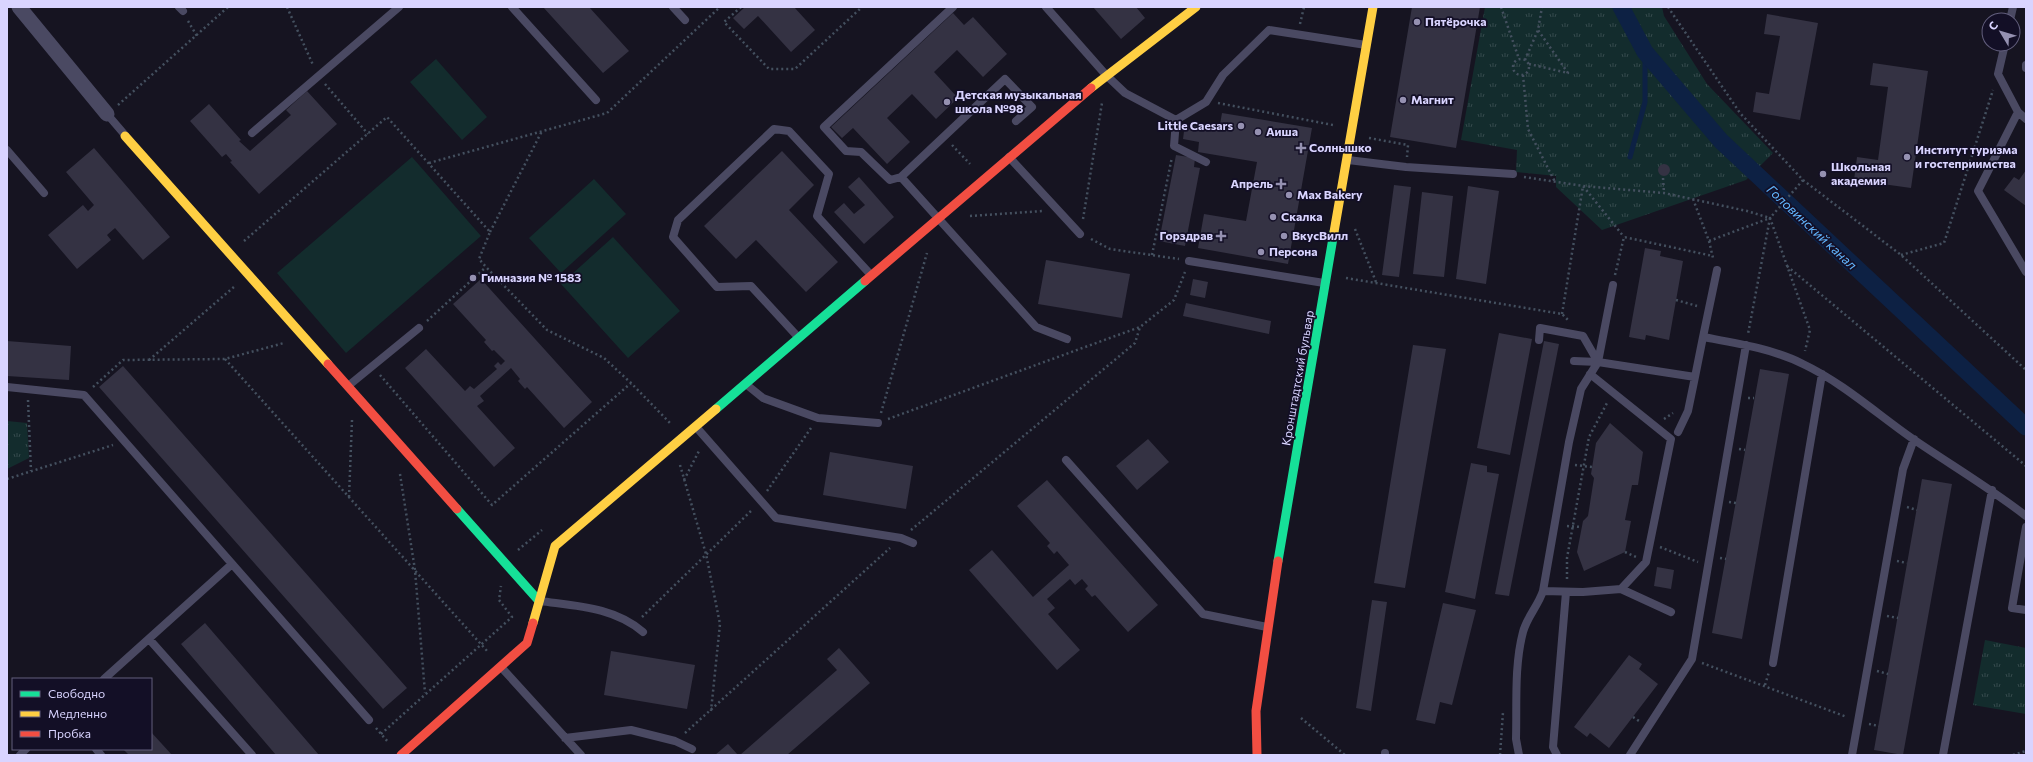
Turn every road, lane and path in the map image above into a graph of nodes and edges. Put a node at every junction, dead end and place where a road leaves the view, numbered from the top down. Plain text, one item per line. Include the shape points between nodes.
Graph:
1 (19, 7) edge
2 (228, 7) edge
3 (287, 7) edge
4 (399, 7) edge
5 (512, 7) edge
6 (673, 7) edge
7 (741, 7) edge
8 (862, 7) edge
9 (953, 7) edge
10 (1046, 7) edge
11 (1196, 7) edge
12 (1304, 7) edge
13 (1374, 7) edge
14 (1501, 7) edge
15 (1542, 7) edge
16 (1668, 7) edge
17 (181, 9) edge
18 (685, 20) dead end
19 (1538, 30) junction
20 (1298, 35) junction
21 (197, 36) junction
22 (1367, 45) junction
23 (2003, 52) edge
24 (1519, 59) junction
25 (1525, 60) junction
26 (1529, 64) junction
27 (1998, 74) junction
28 (1106, 75) junction
29 (1523, 75) junction
30 (318, 77) junction
31 (596, 100) dead end
32 (1206, 102) junction
33 (2018, 112) junction
34 (107, 114) junction
35 (2026, 119) edge
36 (1176, 120) junction
37 (1016, 121) dead end
38 (1333, 124) dead end
39 (542, 131) dead end
40 (252, 133) dead end
41 (368, 134) junction
42 (125, 136) joint
43 (944, 136) junction
44 (1367, 137) dead end
45 (1174, 146) junction
46 (7, 150) edge
47 (1009, 157) junction
48 (1347, 160) junction
49 (1206, 162) dead end
50 (971, 166) dead end
51 (1406, 167) junction
52 (1513, 174) joint
53 (901, 177) junction
54 (1663, 178) dead end
55 (1803, 180) junction
56 (1555, 182) junction
57 (1583, 186) junction
58 (44, 193) dead end
59 (1664, 193) junction
60 (1693, 199) junction
61 (1057, 210) junction
62 (967, 216) dead end
63 (937, 218) junction
64 (1770, 218) junction
65 (1353, 223) dead end
66 (490, 232) junction
67 (1080, 234) junction
68 (1624, 237) junction
69 (1709, 241) junction
70 (929, 248) dead end
71 (230, 253) junction
72 (1152, 255) junction
73 (1713, 256) junction
74 (1901, 256) junction
75 (1189, 261) junction
76 (1787, 266) junction
77 (486, 267) junction
78 (1717, 270) joint
79 (2026, 272) edge
80 (249, 275) junction
81 (872, 276) junction
82 (1343, 278) dead end
83 (1327, 283) junction
84 (1376, 283) junction
85 (1613, 285) joint
86 (1676, 300) dead end
87 (1709, 310) junction
88 (1562, 314) junction
89 (1140, 327) junction
90 (419, 328) joint
91 (1583, 336) junction
92 (304, 337) junction
93 (1703, 337) junction
94 (799, 338) junction
95 (1067, 340) dead end
96 (1539, 340) dead end
97 (1746, 345) junction
98 (225, 359) junction
99 (149, 360) junction
100 (1574, 361) dead end
101 (1598, 362) junction
102 (1802, 363) junction
103 (373, 367) junction
104 (2026, 370) edge
105 (1590, 374) junction
106 (1822, 374) junction
107 (1695, 378) junction
108 (631, 382) junction
109 (746, 384) junction
110 (7, 387) edge
111 (28, 389) junction
112 (350, 390) junction
113 (1612, 392) junction
114 (84, 395) junction
115 (1678, 409) dead end
116 (818, 418) junction
117 (878, 423) junction
118 (1654, 425) junction
119 (673, 427) dead end
120 (696, 427) junction
121 (1678, 432) dead end
122 (706, 438) junction
123 (1914, 439) junction
124 (124, 441) junction
125 (673, 447) junction
126 (1066, 460) dead end
127 (2026, 466) edge
128 (1584, 467) junction
129 (1592, 467) dead end
130 (399, 470) dead end
131 (31, 471) junction
132 (7, 479) edge
133 (684, 480) junction
134 (1992, 490) junction
135 (349, 498) junction
136 (761, 501) junction
137 (2026, 516) edge
138 (1572, 527) junction
139 (1581, 527) dead end
140 (2026, 527) edge
141 (901, 538) junction
142 (914, 543) dead end
143 (1651, 544) junction
144 (706, 554) junction
145 (504, 562) junction
146 (232, 564) junction
147 (1708, 566) junction
148 (415, 570) junction
149 (1621, 589) junction
150 (1543, 591) junction
151 (1566, 592) junction
152 (539, 601) junction
153 (2026, 610) edge
154 (1671, 612) dead end
155 (635, 624) junction
156 (1268, 627) junction
157 (643, 632) dead end
158 (149, 639) junction
159 (481, 644) junction
160 (1692, 659) junction
161 (1773, 663) dead end
162 (501, 666) junction
163 (105, 678) edge
164 (425, 694) junction
165 (712, 711) junction
166 (1301, 718) dead end
167 (369, 720) joint
168 (1858, 721) junction
169 (381, 734) junction
170 (565, 738) junction
171 (675, 741) junction
172 (393, 748) dead end
173 (692, 749) dead end
174 (2026, 751) edge
175 (252, 755) edge
176 (401, 755) edge
177 (581, 755) edge
178 (1257, 755) edge
179 (1345, 755) edge
180 (1519, 755) edge
181 (1557, 755) edge
182 (1630, 755) edge
183 (1852, 755) edge
184 (1943, 755) edge
185 (2013, 755) edge

1 - 34 street
2 - 21 path
3 - 30 path
4 - 30 lane
5 - 31 lane
6 - 18 lane
7 - 8 path via 724,22 769,69 796,69
9 - 53 lane via 824,127 846,151 861,152 890,180
10 - 28 lane
11 - 28 street
12 - 20 path
13 - 22 street, Кронштадтский бульвар
14 - 24 path
15 - 19 path
16 - 55 path via 1740,113
17 - 21 path
19 - 25 path
19 - 26 path via 1568,72
20 - 22 lane
20 - 32 lane via 1269,30 1223,75
21 - 34 path
22 - 48 street, Кронштадтский бульвар
23 - 27 lane
24 - 25 path
24 - 29 path via 1514,63 1514,69
25 - 26 path
26 - 29 path via 1528,71
27 - 33 lane
27 - 74 path via 1944,243
28 - 36 lane via 1125,93
28 - 47 street
28 - 67 path
29 - 56 path via 1528,128
30 - 40 lane
30 - 41 path
32 - 36 lane
32 - 38 path
33 - 35 lane
33 - 79 lane via 1978,191
34 - 42 lane
36 - 45 lane
37 - 43 lane via 1032,106 1005,79
39 - 66 path
41 - 66 path via 387,117
41 - 71 path
42 - 71 street
43 - 50 path
43 - 53 lane
44 - 51 path via 1408,145
45 - 49 lane
45 - 72 path
46 - 58 lane
47 - 61 lane
47 - 63 street
48 - 51 lane
48 - 83 street, Кронштадтский бульвар
51 - 52 lane
52 - 56 path
53 - 63 lane
54 - 59 path
55 - 64 path
55 - 74 path
56 - 57 path
57 - 59 path
57 - 68 path
57 - 88 path
59 - 60 path
60 - 64 path
60 - 69 path
61 - 62 path
61 - 67 lane
63 - 81 street
63 - 95 lane via 1036,327
64 - 69 path
64 - 76 path
64 - 97 path
65 - 84 path
66 - 77 path via 479,259
67 - 72 path via 1110,249
68 - 73 path
68 - 85 path
69 - 73 path
70 - 117 path
71 - 80 street
72 - 75 path
73 - 78 path
74 - 104 path
75 - 83 lane
75 - 89 path via 1174,300
76 - 102 path via 1810,330
76 - 127 path
77 - 90 path
77 - 108 path via 547,330 604,358
78 - 87 lane
80 - 92 street
80 - 99 path
81 - 94 street
81 - 94 lane via 817,216 829,174 789,131 774,129 678,220 673,237 716,288 751,286
82 - 84 path
83 - 156 street, Кронштадтский бульвар
84 - 88 path
85 - 101 lane
86 - 87 path
87 - 93 lane
88 - 91 path
89 - 117 path
89 - 141 path via 1135,343
90 - 103 lane
91 - 96 lane via 1540,328
91 - 101 lane
92 - 98 path
92 - 112 street
93 - 97 lane
93 - 107 lane
94 - 109 street
97 - 102 lane
97 - 147 lane
98 - 99 path
98 - 135 path
99 - 114 path via 123,360
100 - 101 lane
101 - 105 lane
101 - 107 lane
102 - 106 lane
103 - 108 path via 492,505
103 - 112 lane
105 - 113 lane
105 - 150 lane via 1581,389 1568,449
106 - 123 lane
106 - 161 lane
107 - 121 lane via 1688,411
108 - 119 path
109 - 116 lane via 763,398
109 - 120 street
110 - 111 lane
111 - 114 lane
111 - 131 path
112 - 135 path
112 - 145 street
113 - 118 lane
113 - 128 path via 1589,437
114 - 124 lane
115 - 118 path
116 - 117 lane
116 - 136 path
118 - 143 lane via 1671,439
120 - 122 lane
120 - 125 street
122 - 133 path
122 - 136 lane
123 - 134 lane
123 - 168 lane via 1903,469
124 - 131 path
124 - 146 lane
125 - 133 path
125 - 152 street via 555,546
126 - 156 lane via 1203,614
128 - 129 path
128 - 138 path
130 - 148 path
131 - 132 path
133 - 144 path
134 - 137 lane
134 - 184 lane
135 - 148 path
136 - 141 lane via 776,518
136 - 144 path
138 - 139 path
138 - 151 path via 1567,558
140 - 153 lane via 2012,608
141 - 142 lane
141 - 165 path
143 - 147 path
143 - 149 lane via 1646,562
144 - 155 path
144 - 165 path via 720,624
145 - 152 street
145 - 159 path via 500,600 512,617
146 - 158 lane
146 - 167 lane
147 - 160 lane
148 - 159 path
148 - 164 path
149 - 151 lane
149 - 154 lane
150 - 151 lane
150 - 180 lane via 1529,618 1520,645 1516,739
151 - 181 lane via 1553,747
152 - 155 lane via 601,609
152 - 162 street via 527,643
155 - 157 lane
156 - 178 street, Кронштадтский бульвар via 1256,711
158 - 163 lane
158 - 175 lane
159 - 164 path
160 - 168 path
160 - 182 lane
162 - 170 lane
162 - 176 street
164 - 169 path
165 - 171 path
166 - 179 path
167 - 169 path
168 - 183 lane
169 - 172 path
170 - 171 lane via 631,730
170 - 177 lane
171 - 173 lane
174 - 185 path

